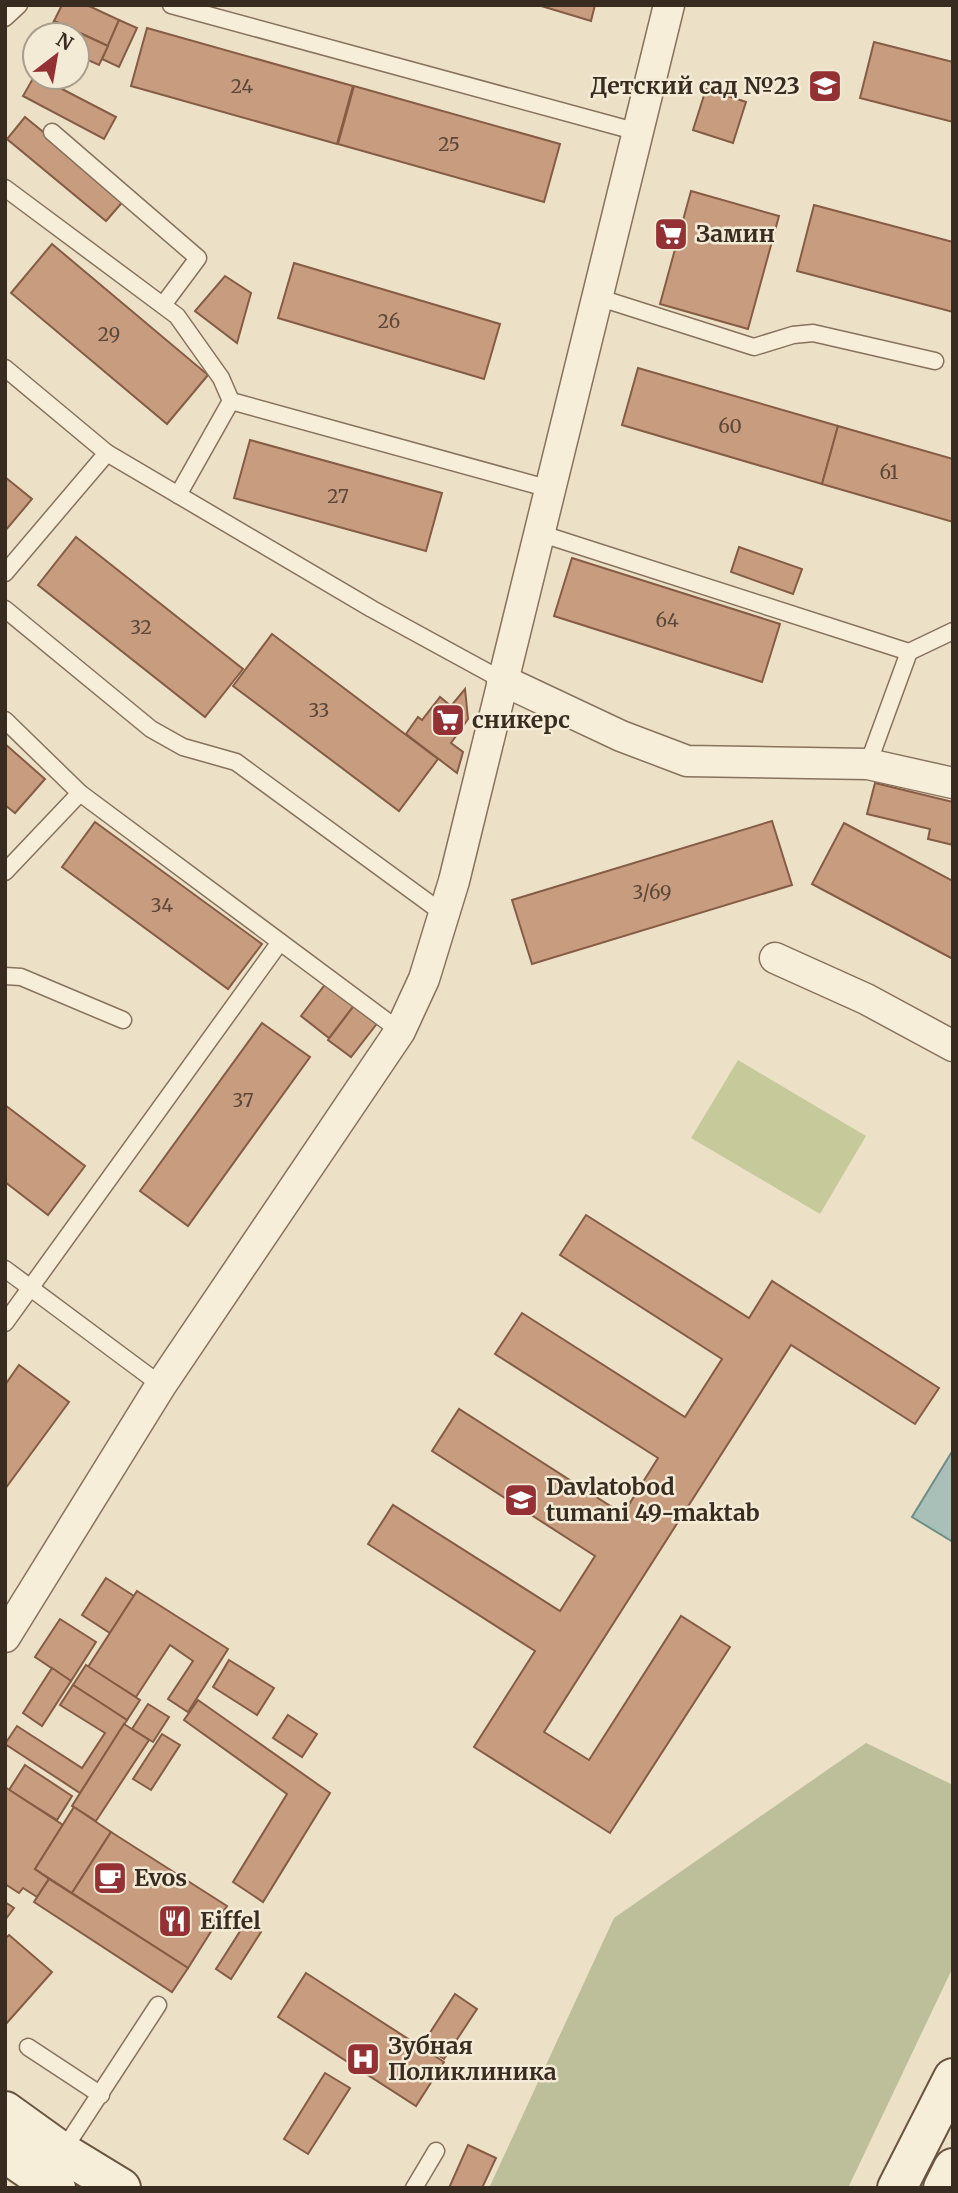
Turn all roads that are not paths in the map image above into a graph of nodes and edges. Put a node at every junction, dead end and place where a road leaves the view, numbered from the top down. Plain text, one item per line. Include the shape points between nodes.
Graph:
1 (19, 5) edge
2 (171, 5) edge
3 (669, 5) edge
4 (5, 18) edge
5 (52, 132) dead end
6 (638, 132) junction
7 (5, 188) edge
8 (597, 297) junction
9 (163, 306) junction
10 (935, 361) dead end
11 (5, 368) edge
12 (231, 401) junction
13 (107, 453) junction
14 (550, 489) junction
15 (178, 495) junction
16 (539, 533) junction
17 (5, 573) edge
18 (5, 609) edge
19 (953, 631) edge
20 (909, 652) junction
21 (502, 680) junction
22 (5, 720) edge
23 (868, 764) junction
24 (953, 783) edge
25 (80, 793) junction
26 (9, 861) edge
27 (444, 914) junction
28 (280, 942) junction
29 (775, 958) dead end
30 (5, 976) edge
31 (123, 1020) dead end
32 (400, 1031) junction
33 (953, 1046) edge
34 (5, 1269) edge
35 (30, 1290) junction
36 (5, 1323) edge
37 (161, 1385) junction
38 (5, 1637) edge
39 (158, 2004) dead end
40 (28, 2047) dead end
41 (953, 2078) edge
42 (101, 2095) junction
43 (5, 2111) edge
44 (436, 2151) dead end
45 (5, 2153) edge
46 (953, 2168) edge
47 (59, 2170) edge
48 (121, 2188) edge
49 (414, 2188) edge
50 (897, 2188) edge
51 (943, 2188) edge

1 - 4 lane
2 - 6 lane
3 - 6 street
5 - 9 lane via 198,258
6 - 8 street
7 - 9 lane
8 - 10 lane via 754,347 813,333
8 - 14 street
9 - 12 lane via 177,316 221,378
11 - 13 lane
12 - 14 lane
12 - 15 lane
13 - 15 lane
13 - 17 lane
14 - 16 street
15 - 21 lane via 372,610
16 - 20 lane
16 - 21 street
18 - 27 lane via 151,729 183,747 236,762
19 - 20 lane
20 - 23 lane
21 - 23 street via 621,736 688,761
21 - 27 street
22 - 25 lane
23 - 24 street
25 - 26 lane
25 - 28 lane
27 - 32 street via 424,979
28 - 32 lane
28 - 35 lane
29 - 33 street via 866,999
30 - 31 lane via 21,977
32 - 37 street
34 - 35 lane
35 - 36 lane
35 - 37 lane
37 - 38 street
39 - 42 lane
40 - 42 lane
41 - 50 main road
42 - 47 lane
43 - 47 main road
44 - 49 lane
45 - 47 main road
46 - 51 main road
47 - 48 main road

